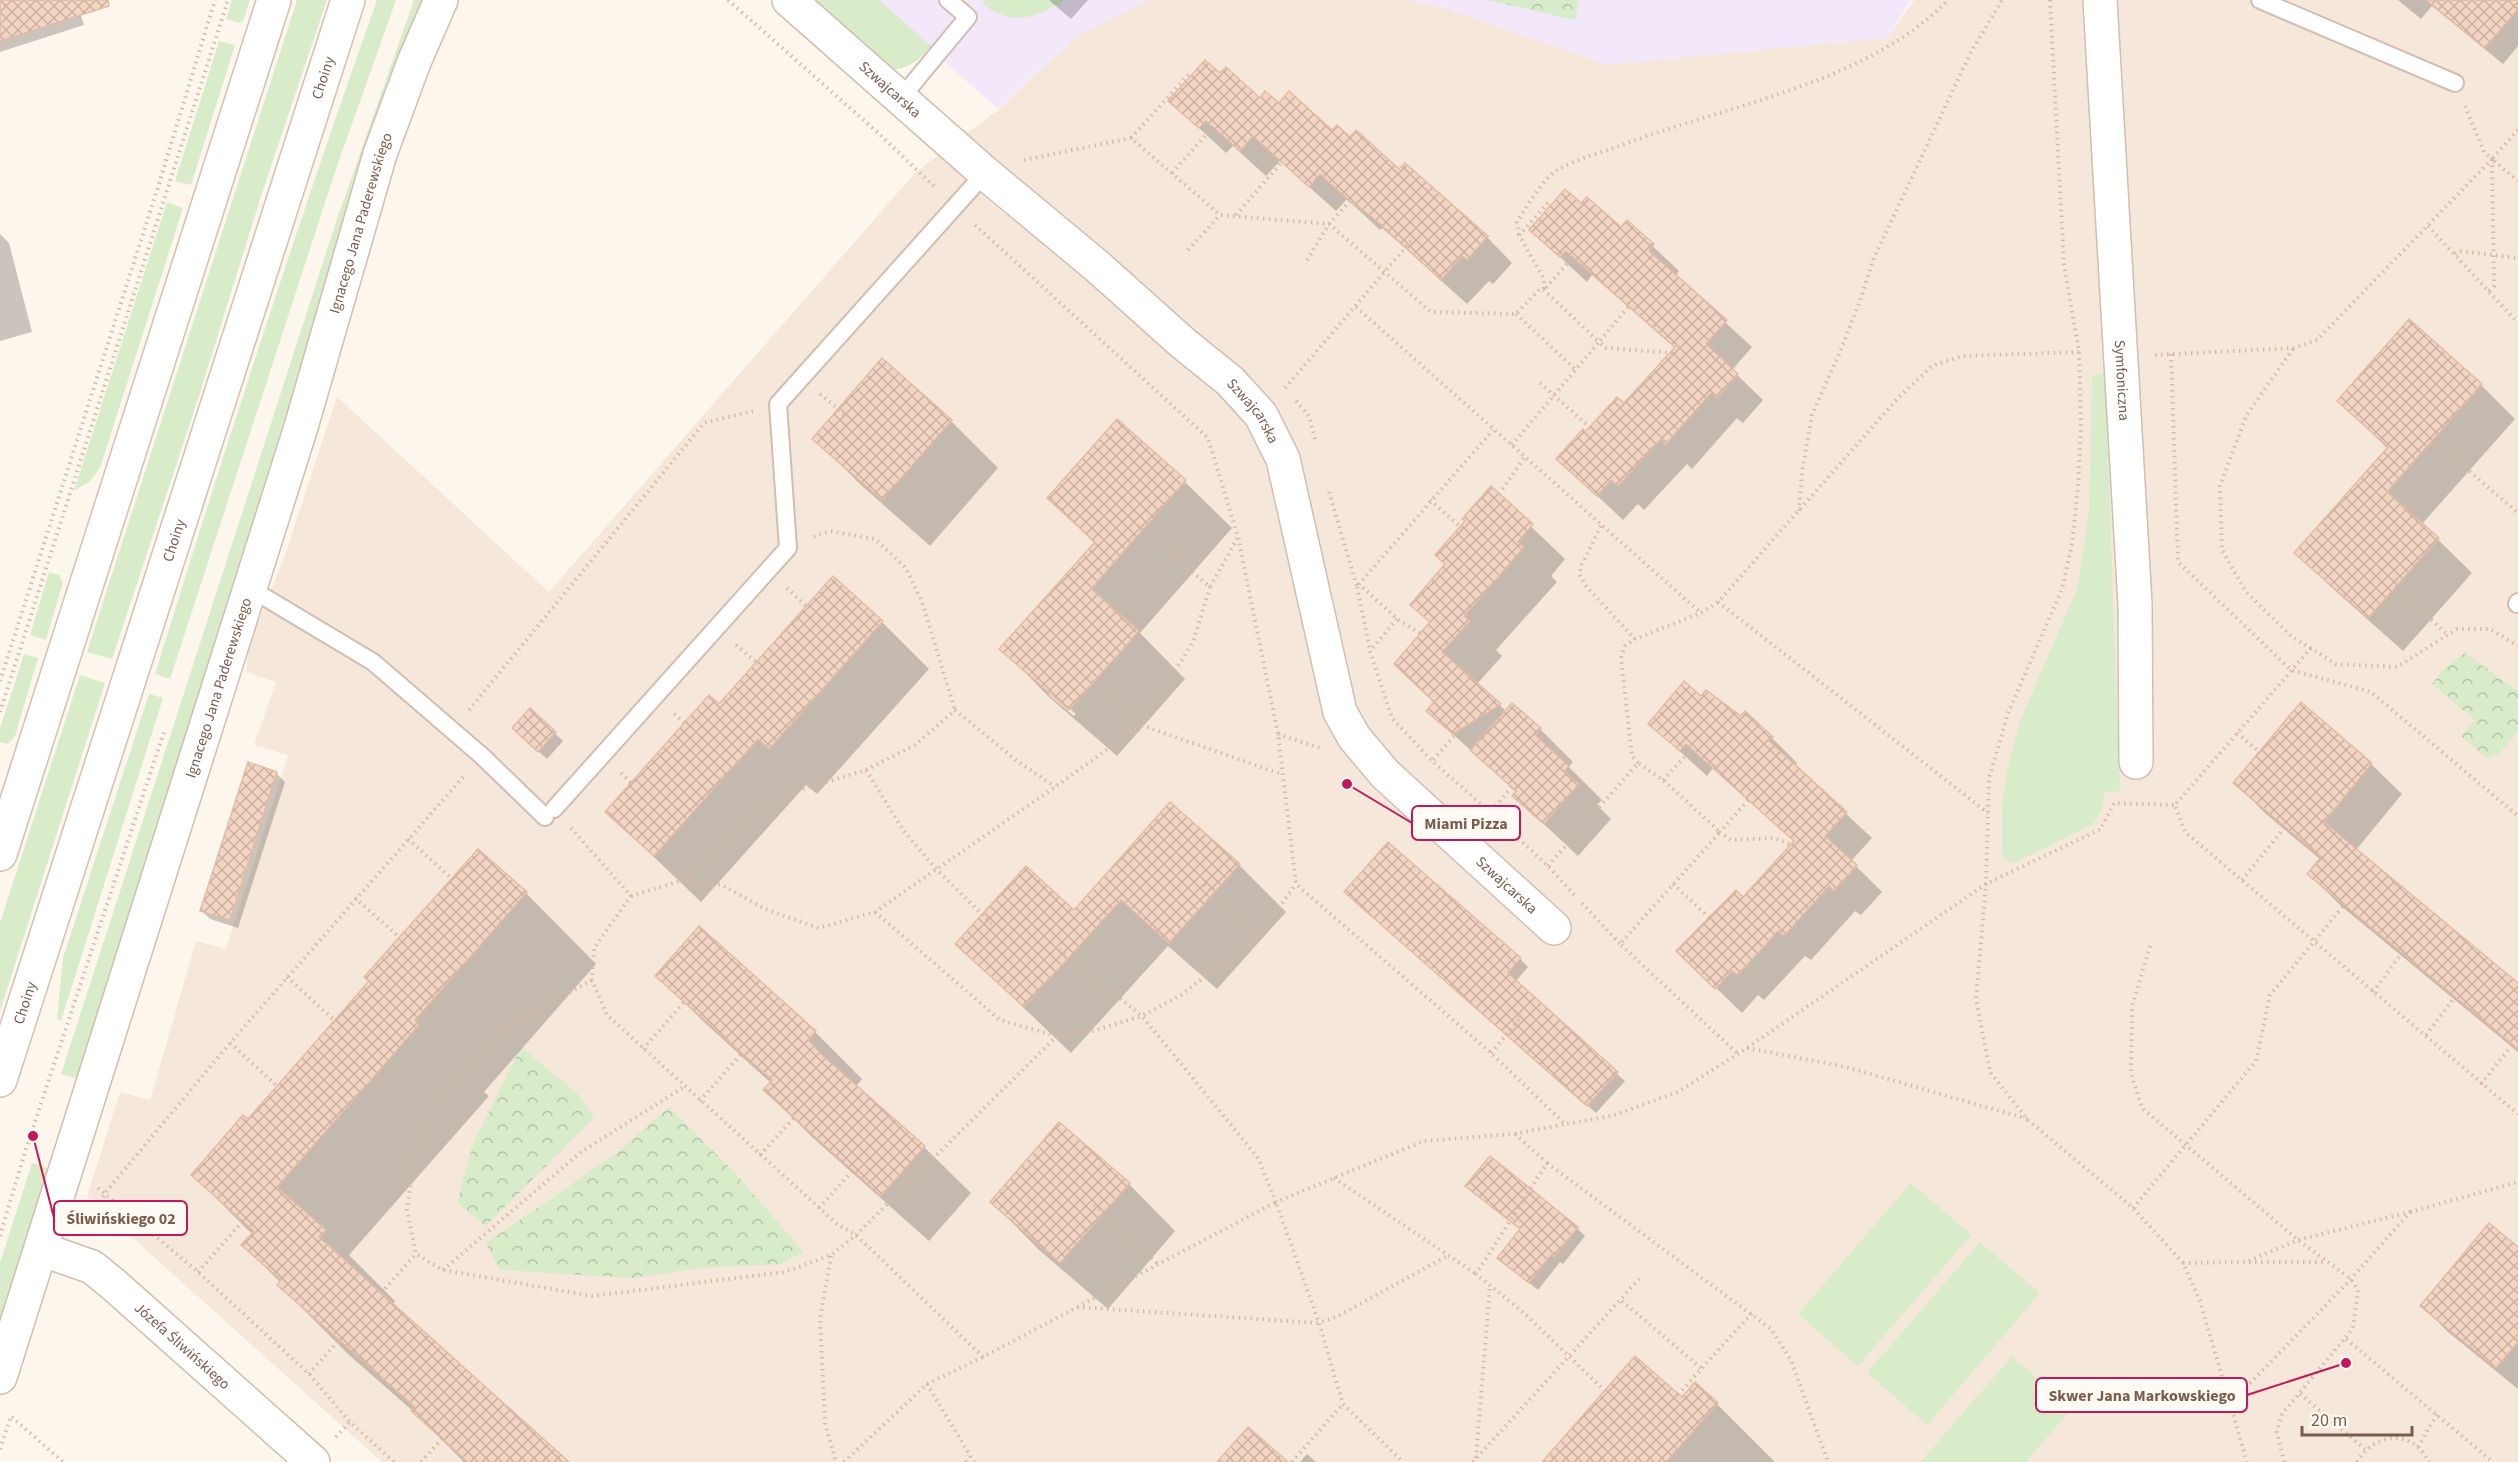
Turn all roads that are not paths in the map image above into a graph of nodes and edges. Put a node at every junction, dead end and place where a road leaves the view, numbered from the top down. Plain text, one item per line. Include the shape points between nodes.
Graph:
1 (274, 0) edge
2 (348, 0) edge
3 (441, 0) edge
4 (789, 0) edge
5 (948, 0) edge
6 (2100, 0) edge
7 (2260, 0) edge
8 (2455, 83) dead end
9 (901, 98) junction
10 (985, 173) junction
11 (251, 588) junction
12 (2136, 762) dead end
13 (0, 854) edge
14 (1554, 928) dead end
15 (0, 1080) edge
16 (55, 1253) junction
17 (0, 1377) edge
18 (313, 1462) edge

1 - 13 street
2 - 15 street, Choiny
3 - 11 street, Ignacego Jana Paderewskiego via 380,154
4 - 9 street, Szwajcarska
5 - 9 lane via 968,17
6 - 12 street, Symfoniczna via 2135,604
7 - 8 lane
9 - 10 street, Szwajcarska
10 - 11 lane via 778,404 788,548 550,813 373,662
10 - 14 street, Szwajcarska via 1230,381 1261,414 1283,459 1340,712 1354,737 1384,774
11 - 16 street, Ignacego Jana Paderewskiego
16 - 17 street, Ignacego Jana Paderewskiego
16 - 18 street, Józefa Śliwińskiego via 92,1267 113,1284

